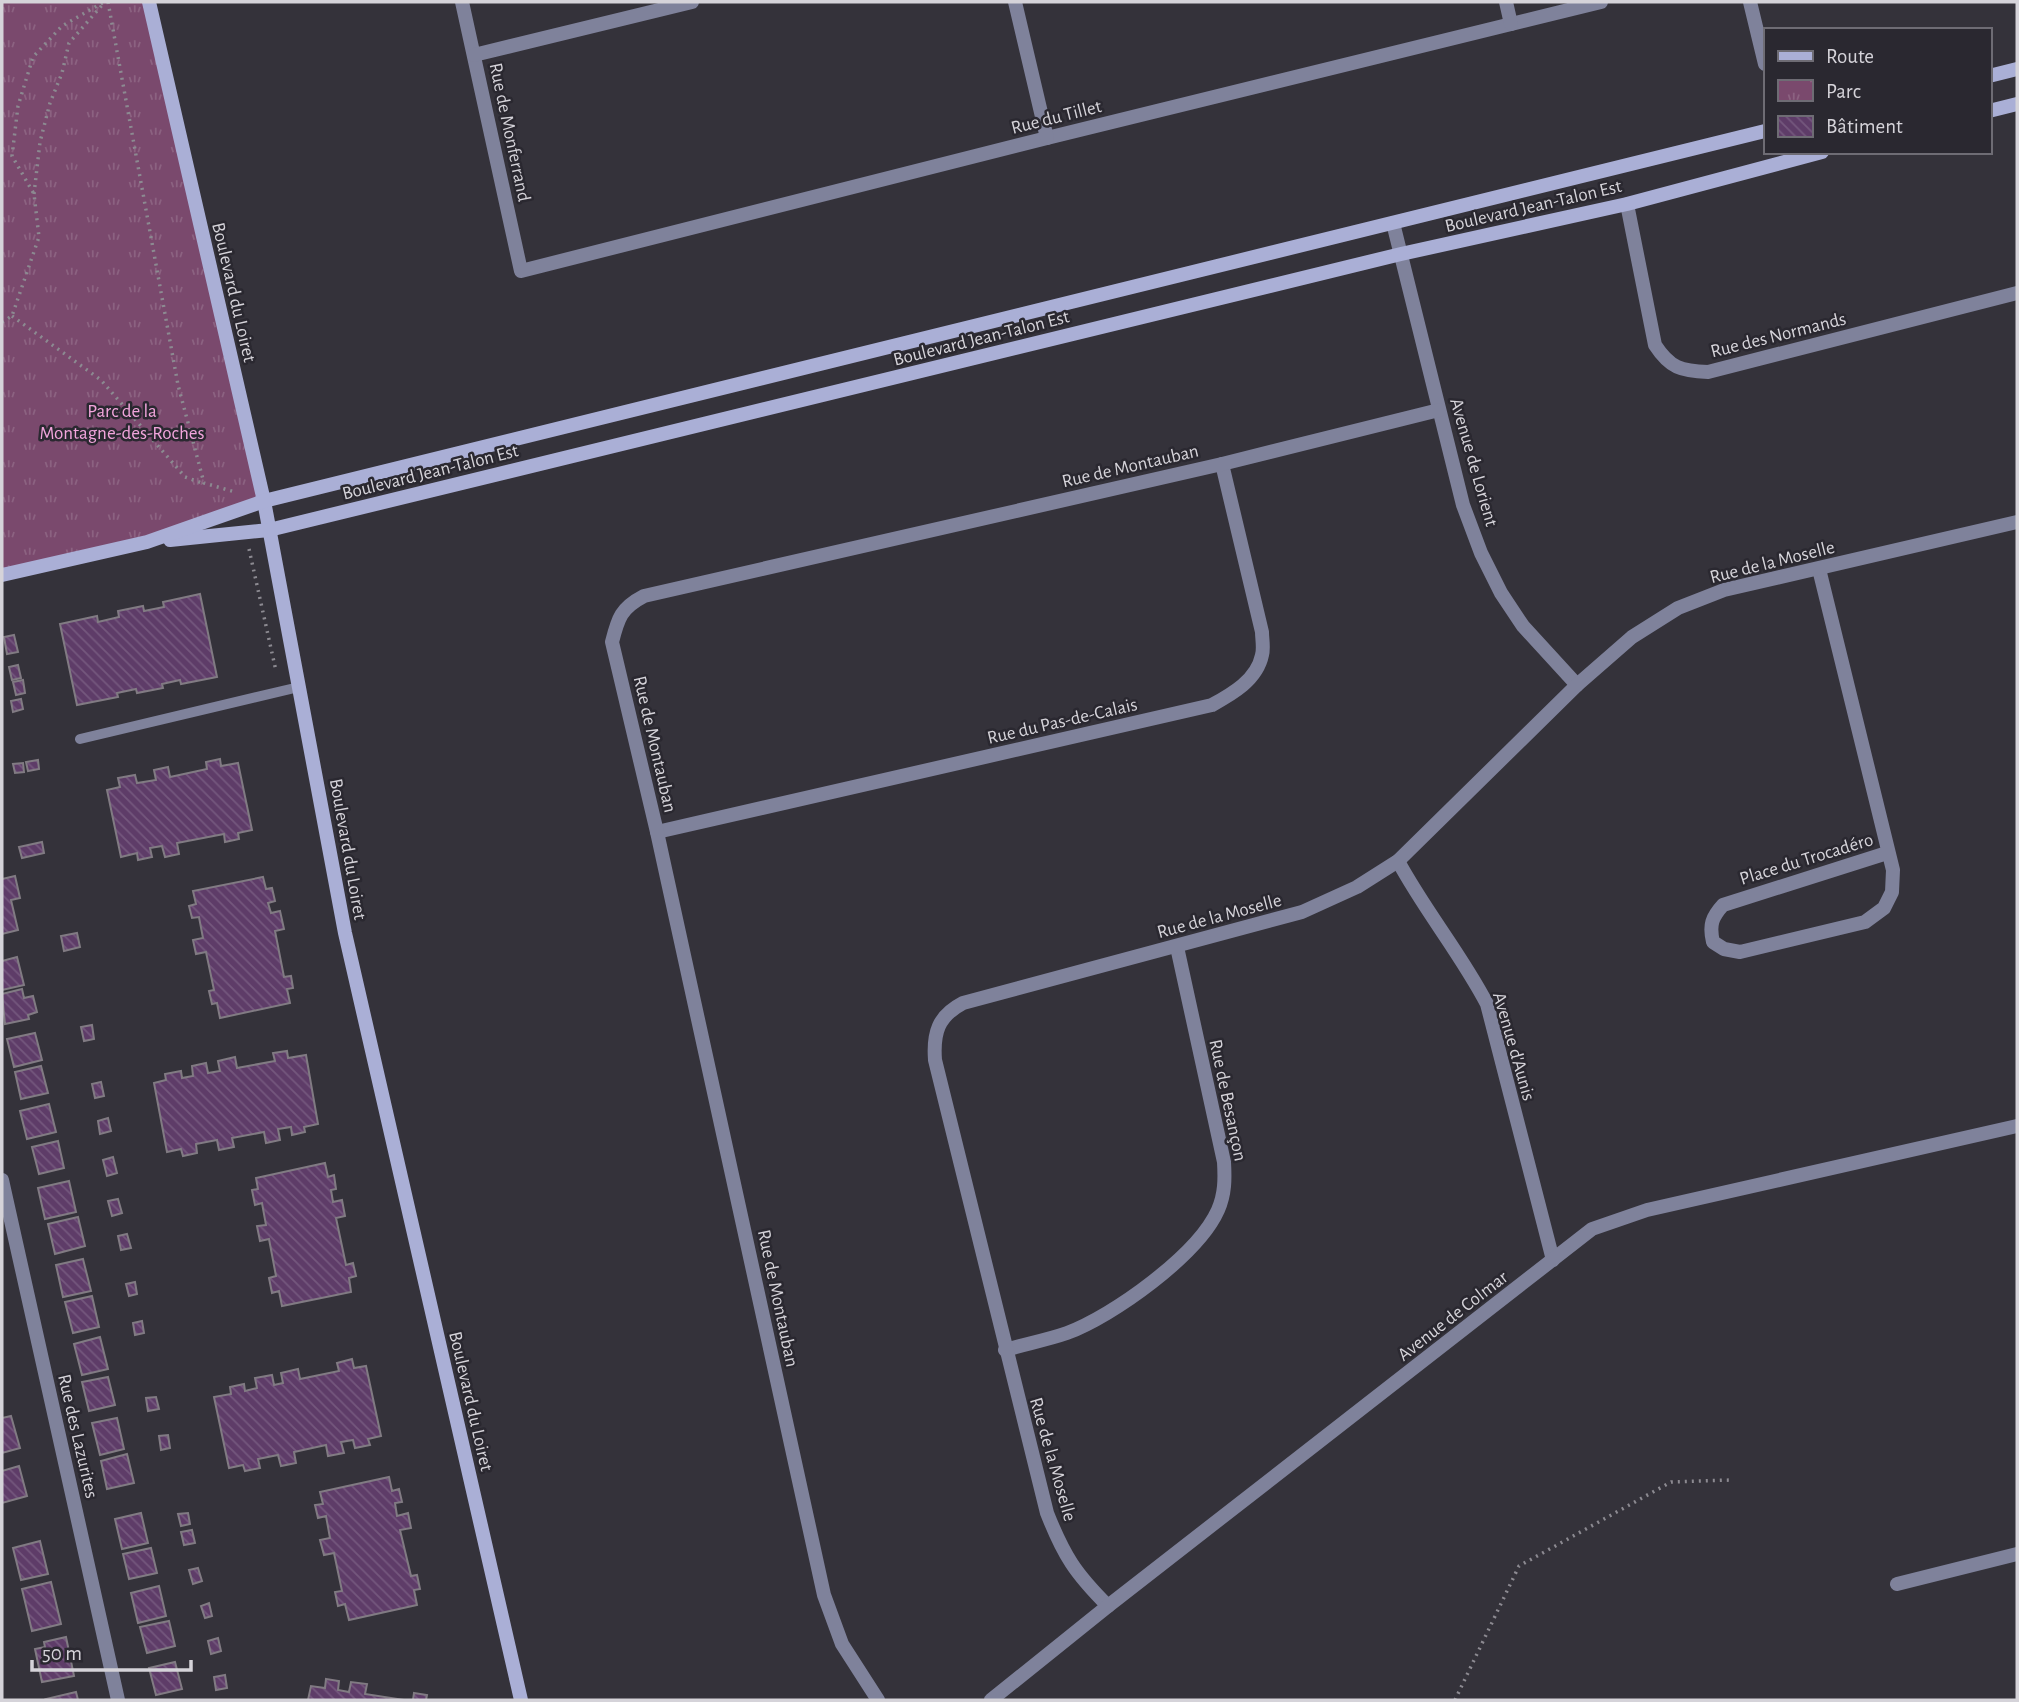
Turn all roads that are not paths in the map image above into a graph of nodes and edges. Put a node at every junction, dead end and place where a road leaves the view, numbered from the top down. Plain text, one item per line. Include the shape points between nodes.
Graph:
1 (149, 2) edge
2 (462, 2) edge
3 (692, 2) edge
4 (1015, 2) edge
5 (1506, 2) edge
6 (1601, 2) edge
7 (1750, 2) edge
8 (1511, 24) junction
9 (474, 55) junction
10 (1764, 60) edge
11 (2017, 69) edge
12 (1991, 76) edge
13 (2017, 104) edge
14 (1991, 110) edge
15 (1764, 131) edge
16 (1048, 138) junction
17 (1788, 156) edge
18 (1627, 204) junction
19 (1393, 223) junction
20 (1401, 254) junction
21 (521, 271) joint
22 (2017, 293) edge
23 (1439, 410) junction
24 (1222, 464) junction
25 (264, 501) junction
26 (2017, 522) edge
27 (269, 530) junction
28 (147, 542) junction
29 (1819, 569) junction
30 (2, 575) edge
31 (1577, 685) junction
32 (299, 687) junction
33 (80, 739) dead end
34 (657, 832) junction
35 (1887, 853) junction
36 (1398, 861) junction
37 (1177, 947) junction
38 (2017, 1126) edge
39 (2, 1180) edge
40 (1553, 1260) junction
41 (1005, 1350) junction
42 (2017, 1554) edge
43 (1896, 1584) dead end
44 (1108, 1606) junction
45 (118, 1700) edge
46 (521, 1700) edge
47 (878, 1700) edge
48 (991, 1700) edge

1 - 25 street, Boulevard du Loiret
2 - 9 street, Rue de Monferrand
3 - 9 street
4 - 16 street
5 - 8 street
6 - 8 street, Rue du Tillet
7 - 10 street
8 - 16 street, Rue du Tillet
9 - 21 street, Rue de Monferrand
11 - 12 street
13 - 14 street
15 - 19 street, Boulevard Jean-Talon Est
16 - 21 street, Rue du Tillet
17 - 18 street, Boulevard Jean-Talon Est
18 - 20 street, Boulevard Jean-Talon Est
18 - 22 street, Rue des Normands via 1655,345 1676,368 1691,372 1708,372
19 - 20 street, Avenue de Lorient
19 - 25 street, Boulevard Jean-Talon Est
20 - 23 street, Avenue de Lorient
20 - 27 street, Boulevard Jean-Talon Est
23 - 24 street, Rue de Montauban
23 - 31 street, Avenue de Lorient via 1463,505 1486,563 1523,626
24 - 34 street, Rue du Pas-de-Calais via 1262,632 1262,655 1240,689 1212,705
24 - 34 street, Rue de Montauban via 644,596 627,605 612,642
25 - 27 street, Boulevard du Loiret
25 - 28 street, Boulevard Jean-Talon Est
26 - 29 street, Rue de la Moselle
27 - 28 street, Boulevard Jean-Talon Est
27 - 32 street, Boulevard du Loiret
28 - 30 street, Boulevard Jean-Talon Est
29 - 31 street, Rue de la Moselle via 1724,590 1678,608 1632,637
29 - 35 street, Place du Trocadéro
31 - 36 street, Rue de la Moselle
32 - 33 lane
32 - 46 street, Boulevard du Loiret via 345,933
34 - 47 street, Rue de Montauban via 824,1595 842,1644
35 - 35 street, Place du Trocadéro via 1893,870 1892,892 1884,908 1865,922 1740,952 1713,942 1709,927 1723,905
36 - 37 street, Rue de la Moselle via 1357,887 1302,912
36 - 40 street, Avenue d'Aunis via 1487,1004
37 - 41 street, Rue de Besançon via 1224,1162 1225,1188 1219,1209 1206,1231 1166,1271 1113,1309 1069,1332
37 - 41 street, Rue de la Moselle via 963,1003 940,1021 933,1039 935,1060
38 - 40 street, Avenue de Colmar via 1647,1210 1592,1229
39 - 45 street, Rue des Lazurites
40 - 44 street, Avenue de Colmar
41 - 44 street, Rue de la Moselle via 1056,1537 1079,1577
42 - 43 street
44 - 48 street, Avenue de Colmar

